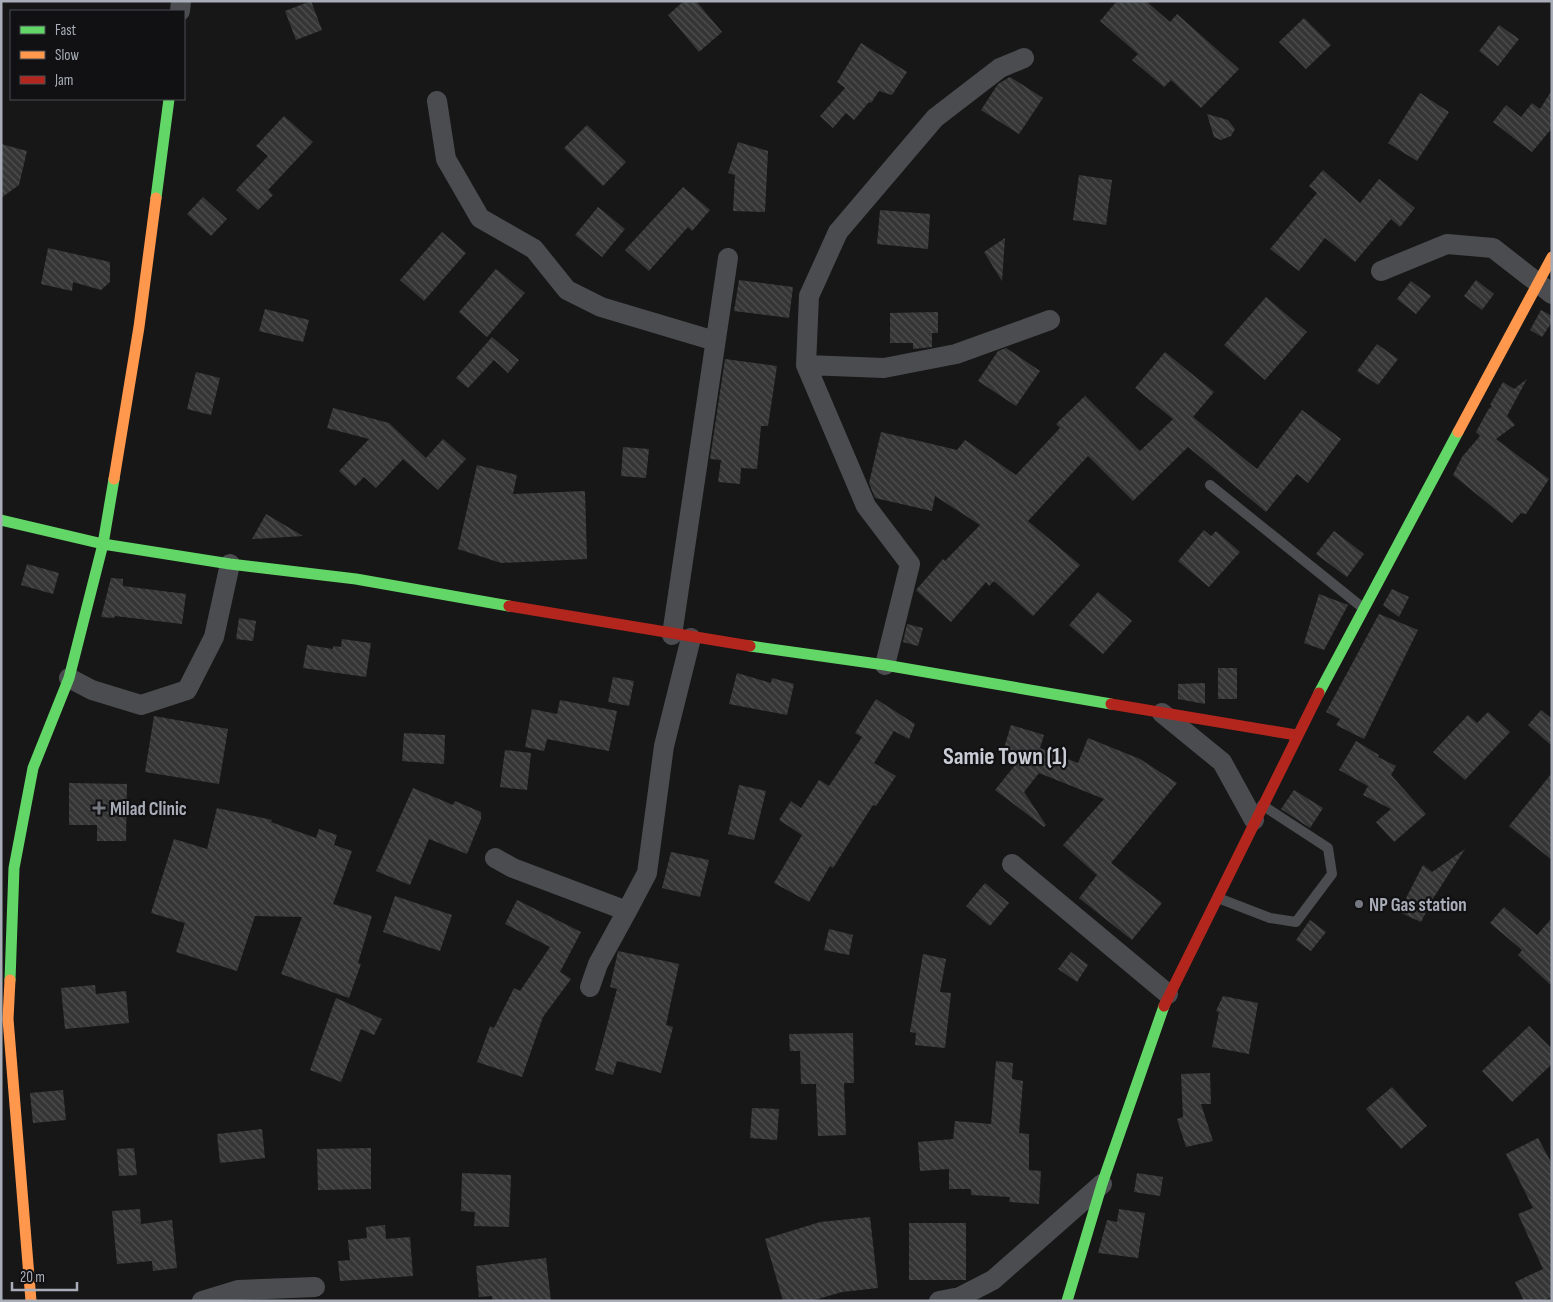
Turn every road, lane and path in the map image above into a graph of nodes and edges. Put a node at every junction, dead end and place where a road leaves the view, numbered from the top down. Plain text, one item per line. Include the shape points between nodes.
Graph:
1 (1024, 58) dead end
2 (169, 100) edge
3 (437, 101) dead end
4 (1552, 257) edge
5 (728, 258) dead end
6 (1381, 271) dead end
7 (1545, 289) edge
8 (1050, 320) dead end
9 (716, 341) junction
10 (806, 365) junction
11 (1210, 485) dead end
12 (1, 520) edge
13 (103, 544) junction
14 (230, 564) junction
15 (1364, 608) junction
16 (682, 636) junction
17 (885, 665) junction
18 (69, 678) junction
19 (1161, 712) junction
20 (1296, 736) junction
21 (1258, 813) junction
22 (495, 858) dead end
23 (1012, 864) dead end
24 (1217, 897) junction
25 (628, 911) junction
26 (590, 987) dead end
27 (1168, 994) junction
28 (5, 1020) edge
29 (1102, 1184) junction
30 (315, 1287) dead end
31 (31, 1301) edge
32 (202, 1301) edge
33 (939, 1301) edge
34 (1066, 1301) edge

1 - 10 street via 1000,68 935,118 838,232 808,296
2 - 13 street via 139,327
3 - 9 street via 446,158 480,218 534,249 567,290 601,307
4 - 7 street
5 - 9 street
6 - 7 street via 1447,244 1493,248
7 - 15 street
8 - 10 street via 956,354 884,368
9 - 16 street
10 - 17 street via 866,506 910,564
11 - 15 lane
12 - 13 street
13 - 14 street
13 - 18 street
14 - 16 street via 356,579
14 - 18 street via 214,637 187,690 141,705 92,690
15 - 20 street
16 - 17 street
16 - 25 street via 647,873
17 - 19 street
18 - 28 street via 32,768 14,868
19 - 20 street
19 - 21 street via 1222,762
20 - 21 street
21 - 24 street
21 - 24 lane via 1328,848 1332,874 1296,922 1270,918
22 - 25 street
23 - 27 street
24 - 27 street
25 - 26 street via 598,964
27 - 29 street
28 - 31 street
29 - 33 street via 993,1280 960,1297
29 - 34 street
30 - 32 street via 238,1290

